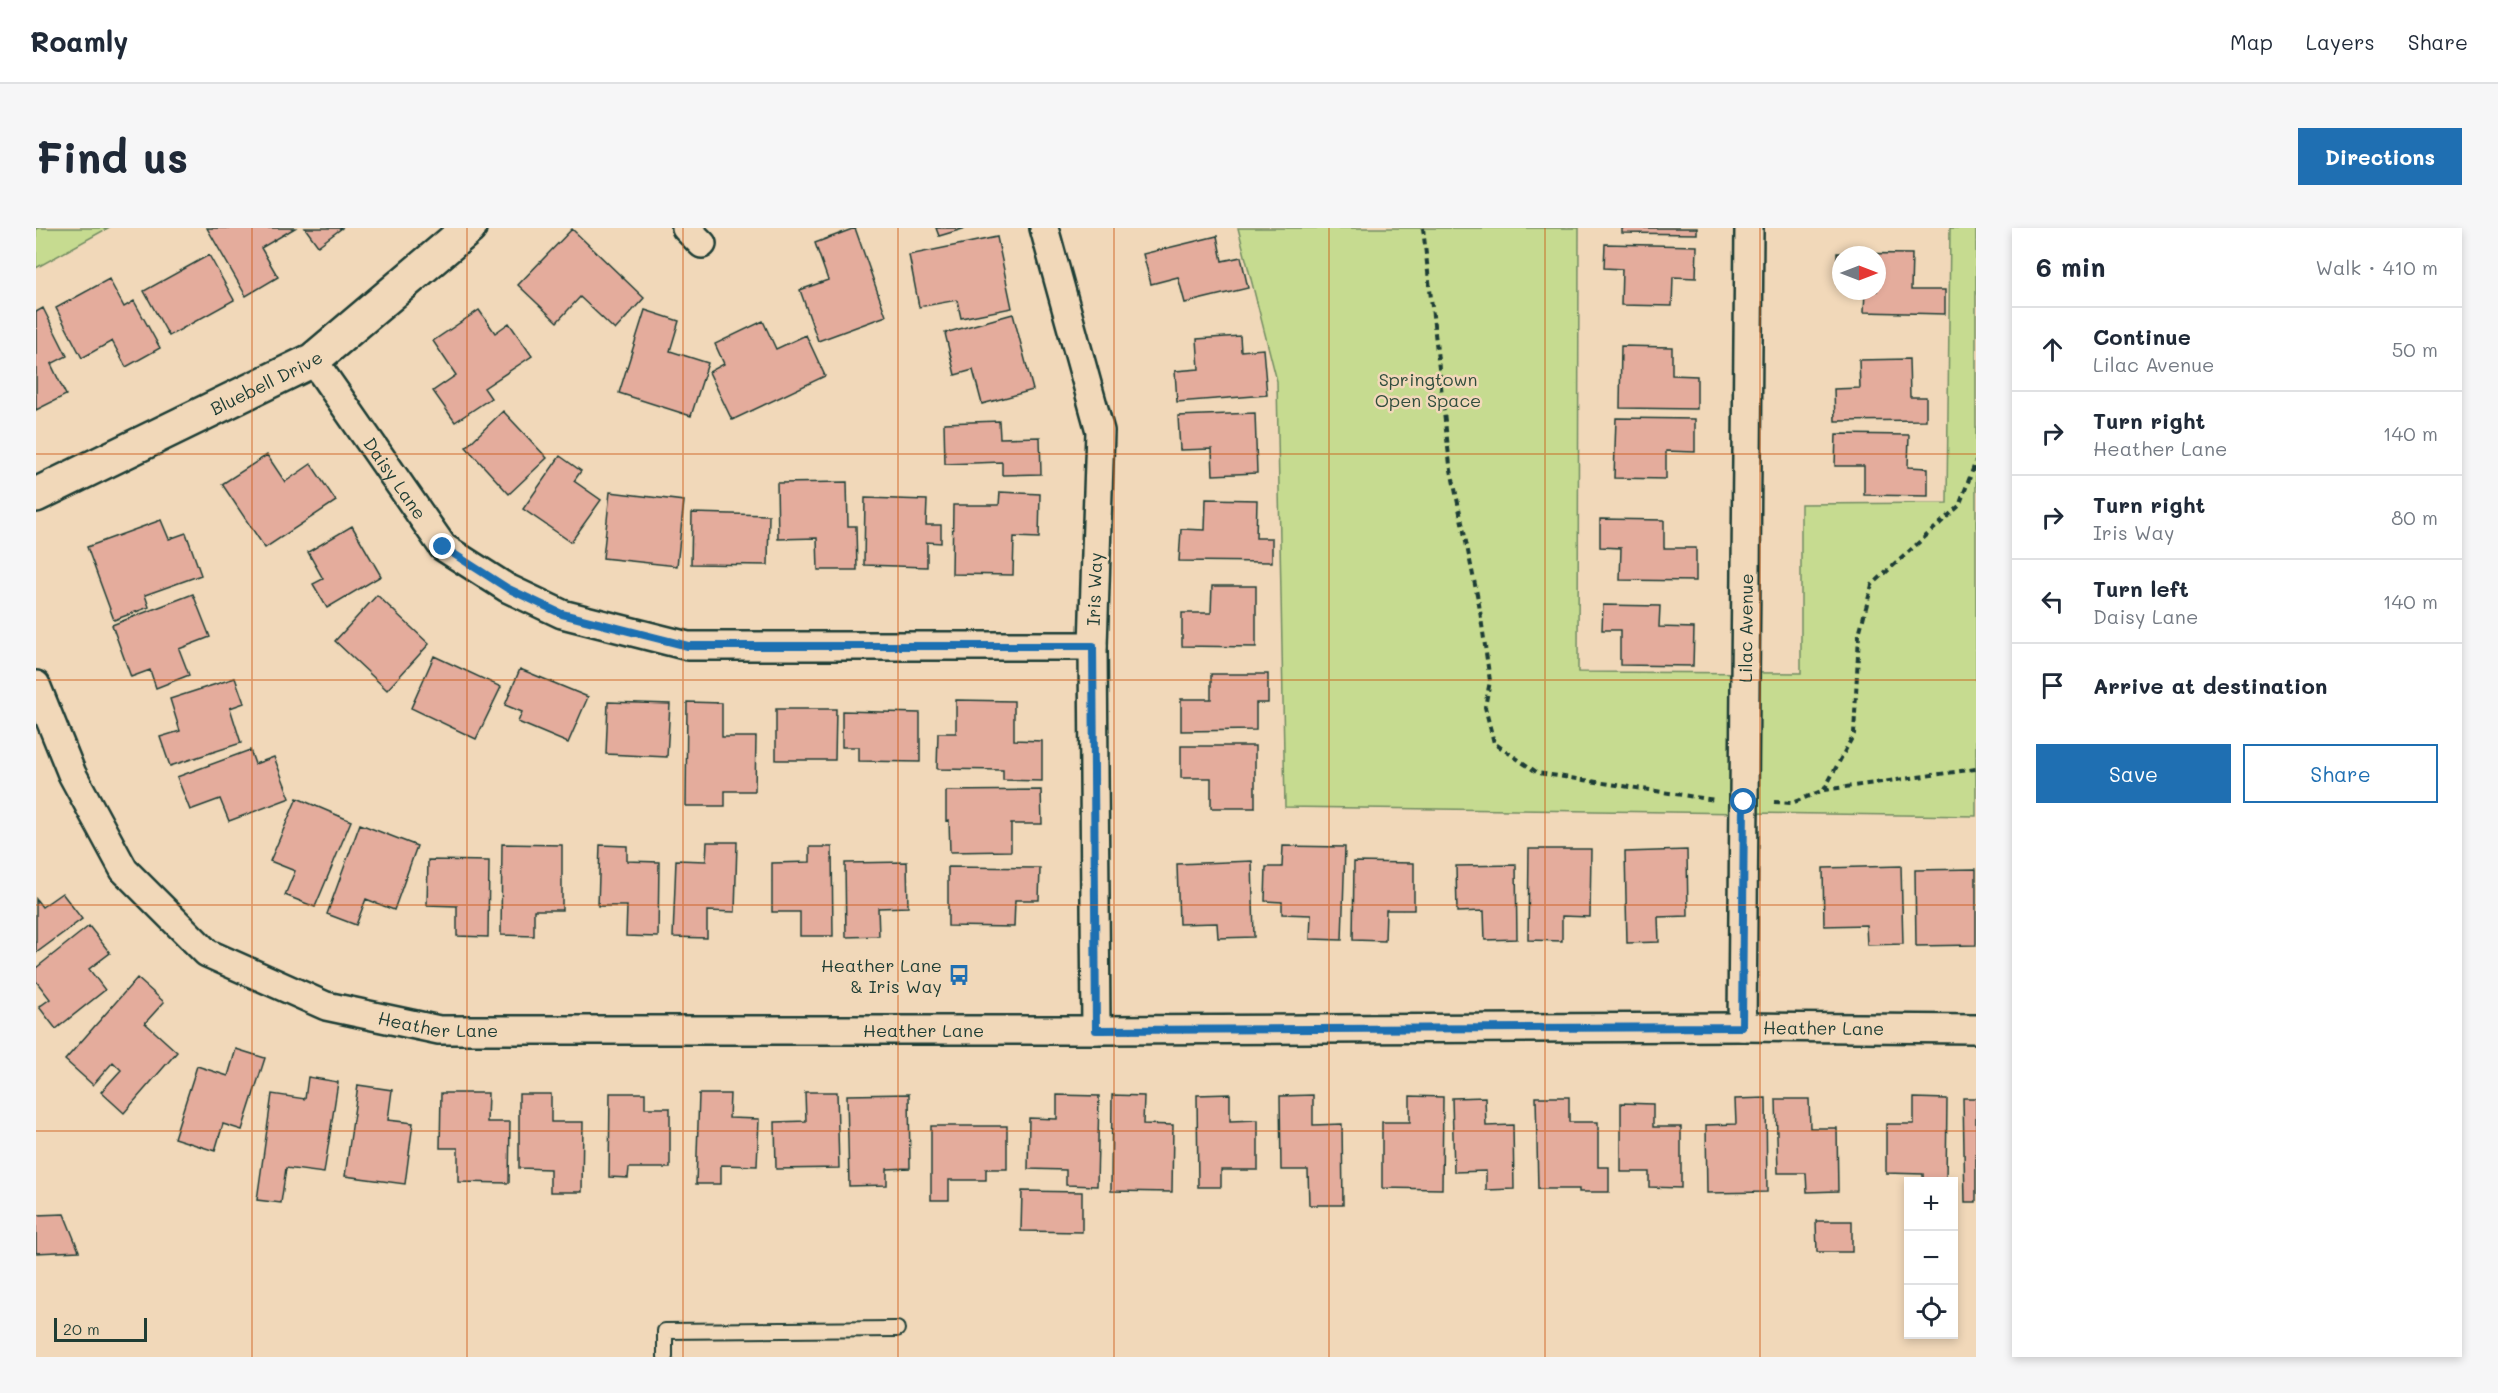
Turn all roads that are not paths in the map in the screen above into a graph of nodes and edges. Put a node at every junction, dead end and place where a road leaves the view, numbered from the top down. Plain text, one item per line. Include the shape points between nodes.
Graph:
1 (469, 228) edge
2 (1044, 228) edge
3 (1749, 228) edge
4 (313, 360) junction
5 (36, 495) edge
6 (1093, 646) junction
7 (36, 685) edge
8 (1742, 1027) junction
9 (1976, 1029) edge
10 (1096, 1030) junction
11 (897, 1329) dead end
12 (665, 1357) edge

1 - 4 street, Bluebell Drive
2 - 6 street, Iris Way via 1100,431
3 - 8 street, Lilac Avenue
4 - 5 street, Bluebell Drive
4 - 6 street, Daisy Lane via 443,547 507,588 562,614 688,646
6 - 10 street, Iris Way
7 - 10 street, Heather Lane via 72,774 123,870 207,953 326,1006 439,1030
8 - 9 street, Heather Lane
8 - 10 street, Heather Lane
11 - 12 lane via 665,1331

